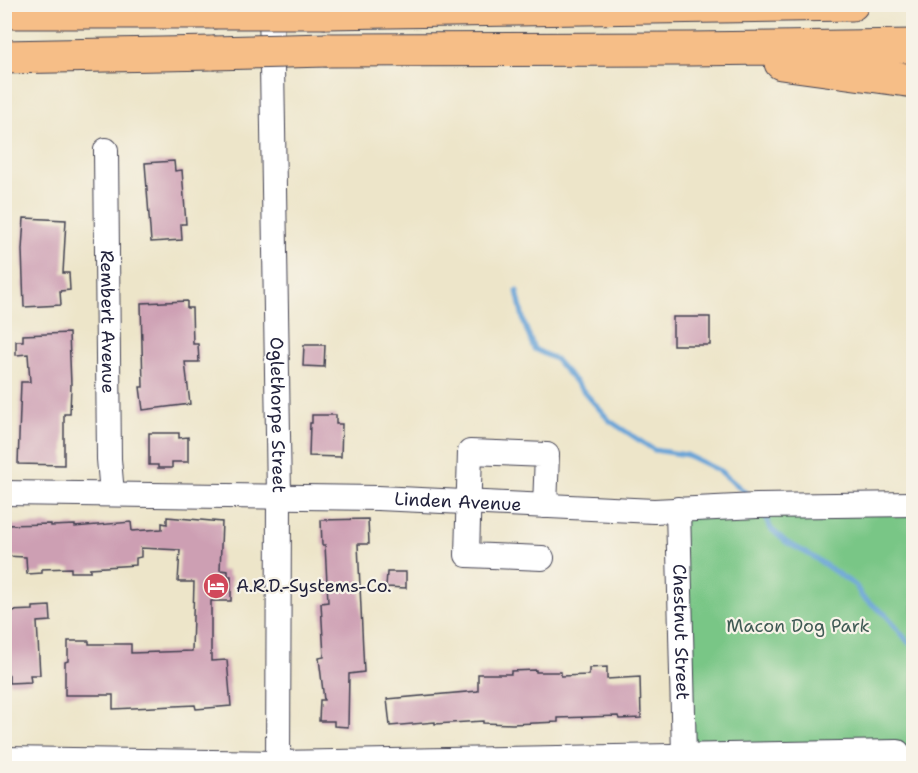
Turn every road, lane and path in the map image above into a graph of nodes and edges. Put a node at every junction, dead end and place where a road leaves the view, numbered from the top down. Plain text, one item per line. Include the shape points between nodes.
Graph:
1 (271, 4) edge
2 (852, 4) edge
3 (381, 8) edge
4 (4, 12) edge
5 (914, 46) edge
6 (690, 49) junction
7 (4, 57) edge
8 (914, 81) edge
9 (106, 150) dead end
10 (4, 493) edge
11 (112, 494) junction
12 (279, 496) junction
13 (468, 502) junction
14 (914, 504) edge
15 (545, 506) junction
16 (678, 509) junction
17 (542, 558) dead end
18 (4, 759) edge
19 (694, 760) edge
20 (899, 760) edge
21 (278, 766) edge

1 - 12 street, Oglethorpe Street
2 - 3 highway
3 - 4 highway, bridge via 326,12
5 - 6 highway
6 - 7 highway, bridge via 327,50
6 - 8 highway
9 - 11 street, Rembert Avenue
10 - 11 street, Linden Avenue
11 - 12 street, Linden Avenue
12 - 13 street, Linden Avenue
12 - 21 street, Oglethorpe Street
13 - 15 street, Linden Avenue
13 - 15 street via 470,452 547,455
13 - 17 street via 467,555
14 - 16 street, Linden Avenue
15 - 16 street, Linden Avenue
16 - 19 street, Chestnut Street
18 - 21 street
19 - 20 street
19 - 21 street

